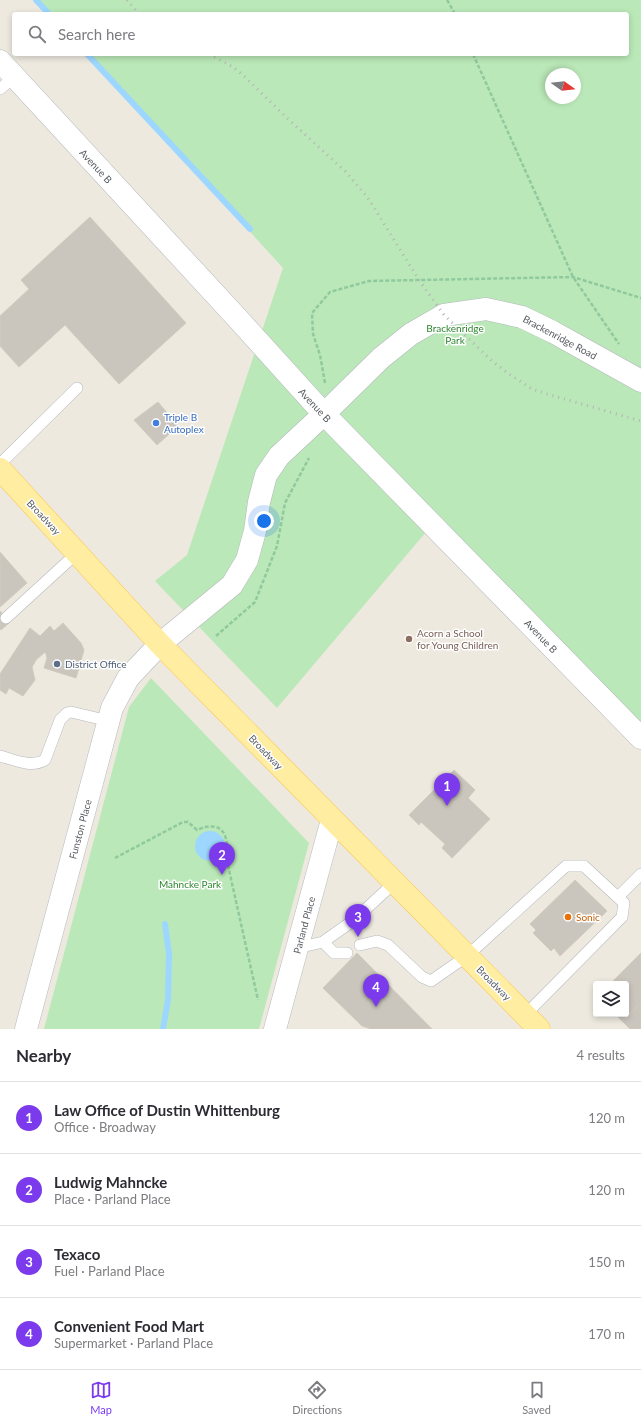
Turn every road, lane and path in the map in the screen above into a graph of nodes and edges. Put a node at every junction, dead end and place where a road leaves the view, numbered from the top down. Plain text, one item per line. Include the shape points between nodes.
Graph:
1 (447, 0) edge
2 (454, 12) edge
3 (474, 56) edge
4 (5, 75) edge
5 (620, 346) dead end
6 (641, 381) edge
7 (77, 388) dead end
8 (324, 414) junction
9 (0, 464) edge
10 (0, 469) edge
11 (77, 553) junction
12 (6, 618) dead end
13 (160, 644) junction
14 (109, 721) junction
15 (641, 738) edge
16 (0, 756) edge
17 (332, 820) junction
18 (115, 858) dead end
19 (641, 874) edge
20 (394, 883) junction
21 (618, 897) junction
22 (323, 942) junction
23 (360, 945) dead end
24 (297, 948) junction
25 (347, 953) dead end
26 (467, 956) junction
27 (258, 1000) dead end
28 (532, 1022) edge
29 (26, 1029) edge
30 (275, 1029) edge

1 - 2 path
3 - 5 path via 573,277
4 - 8 street, Avenue B via 234,314
6 - 8 street, Brackenridge Road via 522,317 486,309 444,315 411,334 381,358
7 - 9 lane
8 - 13 street, Brackenridge Road via 279,456 266,475 247,560 232,585
8 - 15 street, Avenue B
10 - 11 main road, Broadway
11 - 12 lane
11 - 13 main road, Broadway
13 - 14 street, Funston Place via 128,678 112,708
13 - 17 main road, Broadway
14 - 16 lane via 72,712 66,713 60,720 45,760 30,764
14 - 29 street, Funston Place
17 - 20 main road, Broadway
17 - 24 street, Parland Place
18 - 27 path via 183,822 188,822 197,830 216,827 223,832 227,839 227,861
19 - 21 lane
20 - 22 lane via 354,920
20 - 26 main road, Broadway
21 - 26 lane via 584,866 566,866
21 - 28 lane via 624,903 622,917
22 - 24 lane
22 - 25 lane via 334,953
23 - 26 lane via 377,941 388,945 422,977 431,980
24 - 30 street, Parland Place
26 - 28 main road, Broadway

